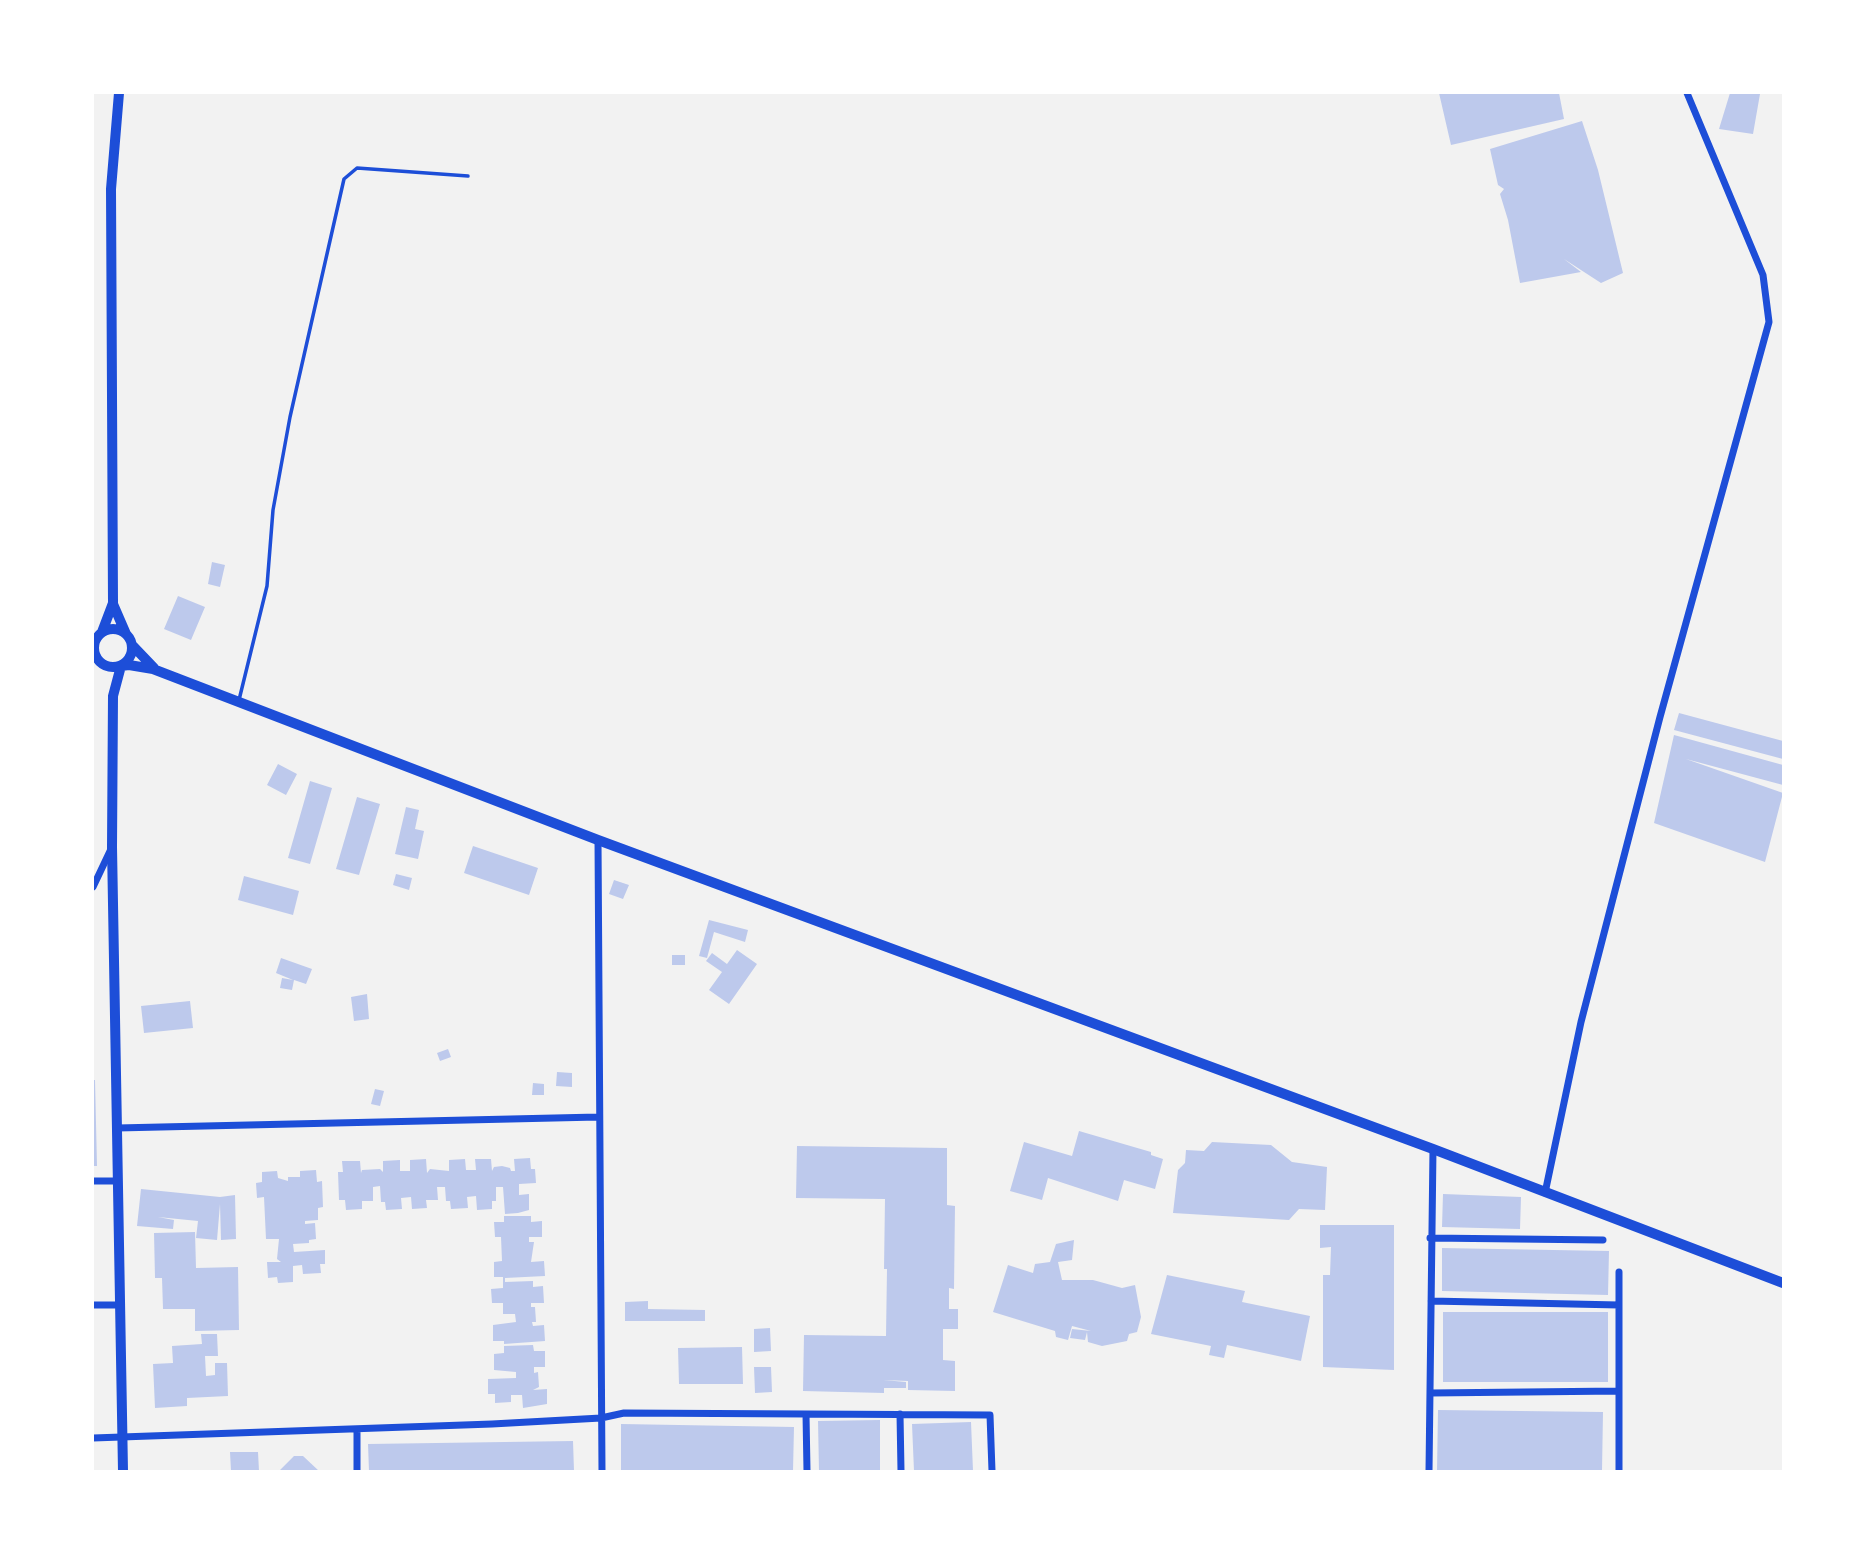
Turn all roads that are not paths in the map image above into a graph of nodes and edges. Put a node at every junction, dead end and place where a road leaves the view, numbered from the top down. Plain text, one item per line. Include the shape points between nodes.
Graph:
1 (119, 93) edge
2 (1687, 93) edge
3 (468, 176) dead end
4 (113, 603) junction
5 (126, 634) junction
6 (97, 637) edge
7 (132, 645) junction
8 (98, 662) edge
9 (121, 666) junction
10 (160, 672) junction
11 (113, 696) junction
12 (239, 702) junction
13 (598, 840) junction
14 (112, 847) junction
15 (93, 887) edge
16 (598, 1117) junction
17 (117, 1128) junction
18 (1433, 1149) junction
19 (93, 1181) edge
20 (118, 1181) junction
21 (1545, 1193) junction
22 (1430, 1238) junction
23 (1603, 1240) dead end
24 (1619, 1272) dead end
25 (1783, 1283) edge
26 (1430, 1301) junction
27 (93, 1305) edge
28 (120, 1305) junction
29 (1619, 1305) junction
30 (1619, 1391) junction
31 (1430, 1393) junction
32 (806, 1414) junction
33 (900, 1414) junction
34 (601, 1418) junction
35 (356, 1430) junction
36 (93, 1438) edge
37 (122, 1439) junction
38 (123, 1471) edge
39 (357, 1471) edge
40 (602, 1471) edge
41 (807, 1471) edge
42 (901, 1471) edge
43 (992, 1471) edge
44 (1429, 1471) edge
45 (1619, 1471) edge

1 - 4 main road via 111,189
2 - 21 street via 1763,275 1769,322 1587,996
3 - 12 lane via 357,168 344,179 290,417 273,510 267,586
4 - 5 main road
4 - 6 main road
5 - 6 main road via 114,629
5 - 7 main road
6 - 8 main road via 94,654
7 - 9 main road via 128,661
7 - 10 main road
8 - 9 main road
8 - 11 main road
9 - 10 main road via 145,666
9 - 11 main road
10 - 12 main road
11 - 14 main road
12 - 13 main road
13 - 16 street
13 - 18 main road
14 - 15 street
14 - 17 main road
16 - 17 street
16 - 34 street
17 - 20 main road
18 - 21 main road
18 - 22 street
19 - 20 street
20 - 28 main road
21 - 25 main road
22 - 23 street
22 - 26 street
24 - 29 street
26 - 29 street
26 - 31 street
27 - 28 street
28 - 37 main road
29 - 30 street
30 - 31 street
30 - 45 street
31 - 44 street
32 - 33 street
32 - 34 street via 624,1413
32 - 41 street
33 - 42 street
33 - 43 street via 990,1415
34 - 35 street
34 - 40 street
35 - 37 street
35 - 39 street
36 - 37 street
37 - 38 main road

